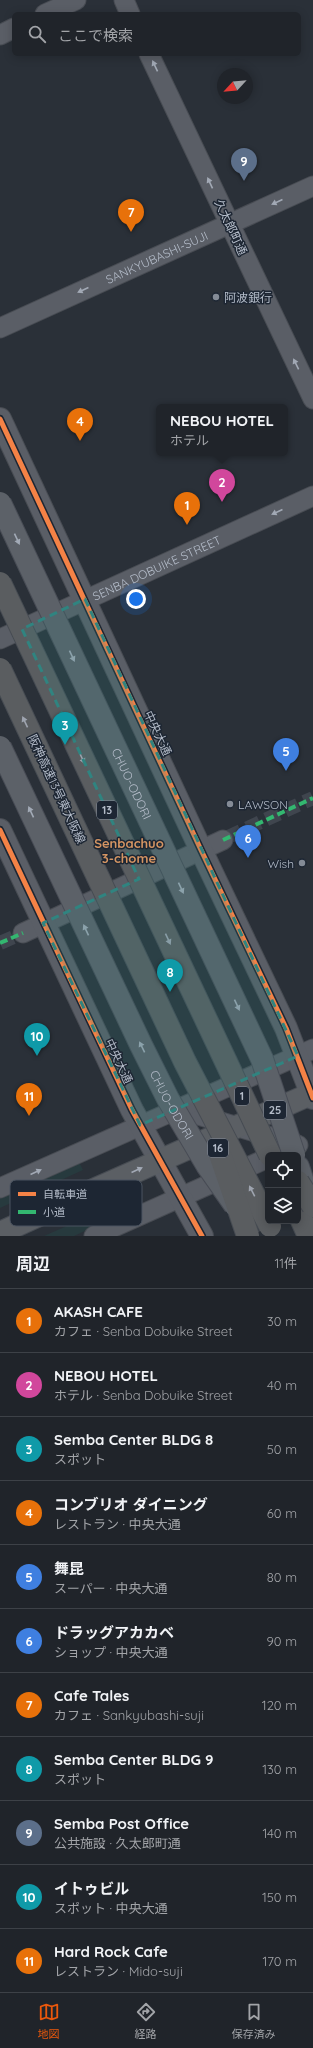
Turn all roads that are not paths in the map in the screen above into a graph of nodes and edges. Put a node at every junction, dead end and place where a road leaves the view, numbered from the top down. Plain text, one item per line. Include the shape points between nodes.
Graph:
1 (76, 0) edge
2 (124, 0) edge
3 (49, 12) edge
4 (129, 12) edge
5 (12, 29) edge
6 (0, 35) edge
7 (150, 56) edge
8 (313, 186) edge
9 (229, 224) junction
10 (0, 328) edge
11 (313, 399) edge
12 (0, 419) edge
13 (313, 496) edge
14 (0, 503) edge
15 (0, 583) edge
16 (85, 599) junction
17 (0, 639) edge
18 (0, 669) edge
19 (0, 747) edge
20 (0, 830) edge
21 (223, 840) tunnel mouth
22 (201, 850) junction
23 (43, 923) junction
24 (23, 933) tunnel mouth
25 (214, 1037) junction
26 (306, 1053) edge
27 (185, 1062) junction
28 (261, 1072) junction
29 (312, 1095) edge
30 (178, 1109) junction
31 (140, 1126) junction
32 (238, 1126) junction
33 (297, 1148) edge
34 (269, 1152) edge
35 (284, 1152) edge
36 (265, 1159) edge
37 (160, 1160) junction
38 (301, 1176) edge
39 (18, 1180) edge
40 (116, 1180) edge
41 (215, 1182) junction
42 (10, 1184) edge
43 (301, 1187) edge
44 (0, 1188) edge
45 (182, 1197) junction
46 (313, 1206) edge
47 (313, 1212) edge
48 (142, 1215) edge
49 (301, 1219) edge
50 (15, 1226) edge
51 (117, 1226) edge
52 (0, 1233) edge
53 (94, 1236) edge
54 (202, 1236) edge
55 (248, 1236) edge
56 (256, 1236) edge
57 (274, 1236) edge
58 (309, 1236) edge

1 - 3 street
2 - 4 street
5 - 6 street
9 -> 7 street, 久太郎町通
8 -> 9 street, SANKYUBASHI-SUJI
9 -> 10 street, SANKYUBASHI-SUJI
11 -> 9 street, 久太郎町通
12 - 16 street, 中央大通
13 -> 16 street, SENBA DOBUIKE STREET
14 -> 33 main road, CHUO-ODORI, bridge via 262,1059
15 -> 25 highway, 13, bridge
16 - 17 street, SENBA DOBUIKE STREET
16 - 22 street, 中央大通
27 -> 18 highway, 阪神高速13号東大阪線, bridge
56 -> 19 main road, CHUO-ODORI, bridge via 207,1165 168,1099
20 - 23 street, 中央大通
21 - 22 street
22 - 23 street
22 - 26 street, 中央大通
23 - 24 street
23 - 31 street, 中央大通
25 - 33 highway, bridge
25 - 34 highway, 1, bridge
26 - 28 street
26 - 29 street, 中央大通
27 - 55 highway, 16, bridge
57 -> 27 highway, bridge
28 - 30 street
28 - 32 street
29 - 32 highway, 25
30 - 31 street
30 - 32 street
31 - 37 street, 中央大通
39 -> 31 street
32 - 33 street
32 - 37 highway, 25
32 - 41 street
33 - 35 street
36 - 41 street
40 -> 37 highway, 25
37 - 45 street, 中央大通
38 - 47 main road, bridge
41 - 45 street
44 -> 42 street
43 - 46 highway, bridge
45 - 48 street
45 - 54 street
49 - 58 highway
52 -> 50 highway, 25
51 - 53 street

